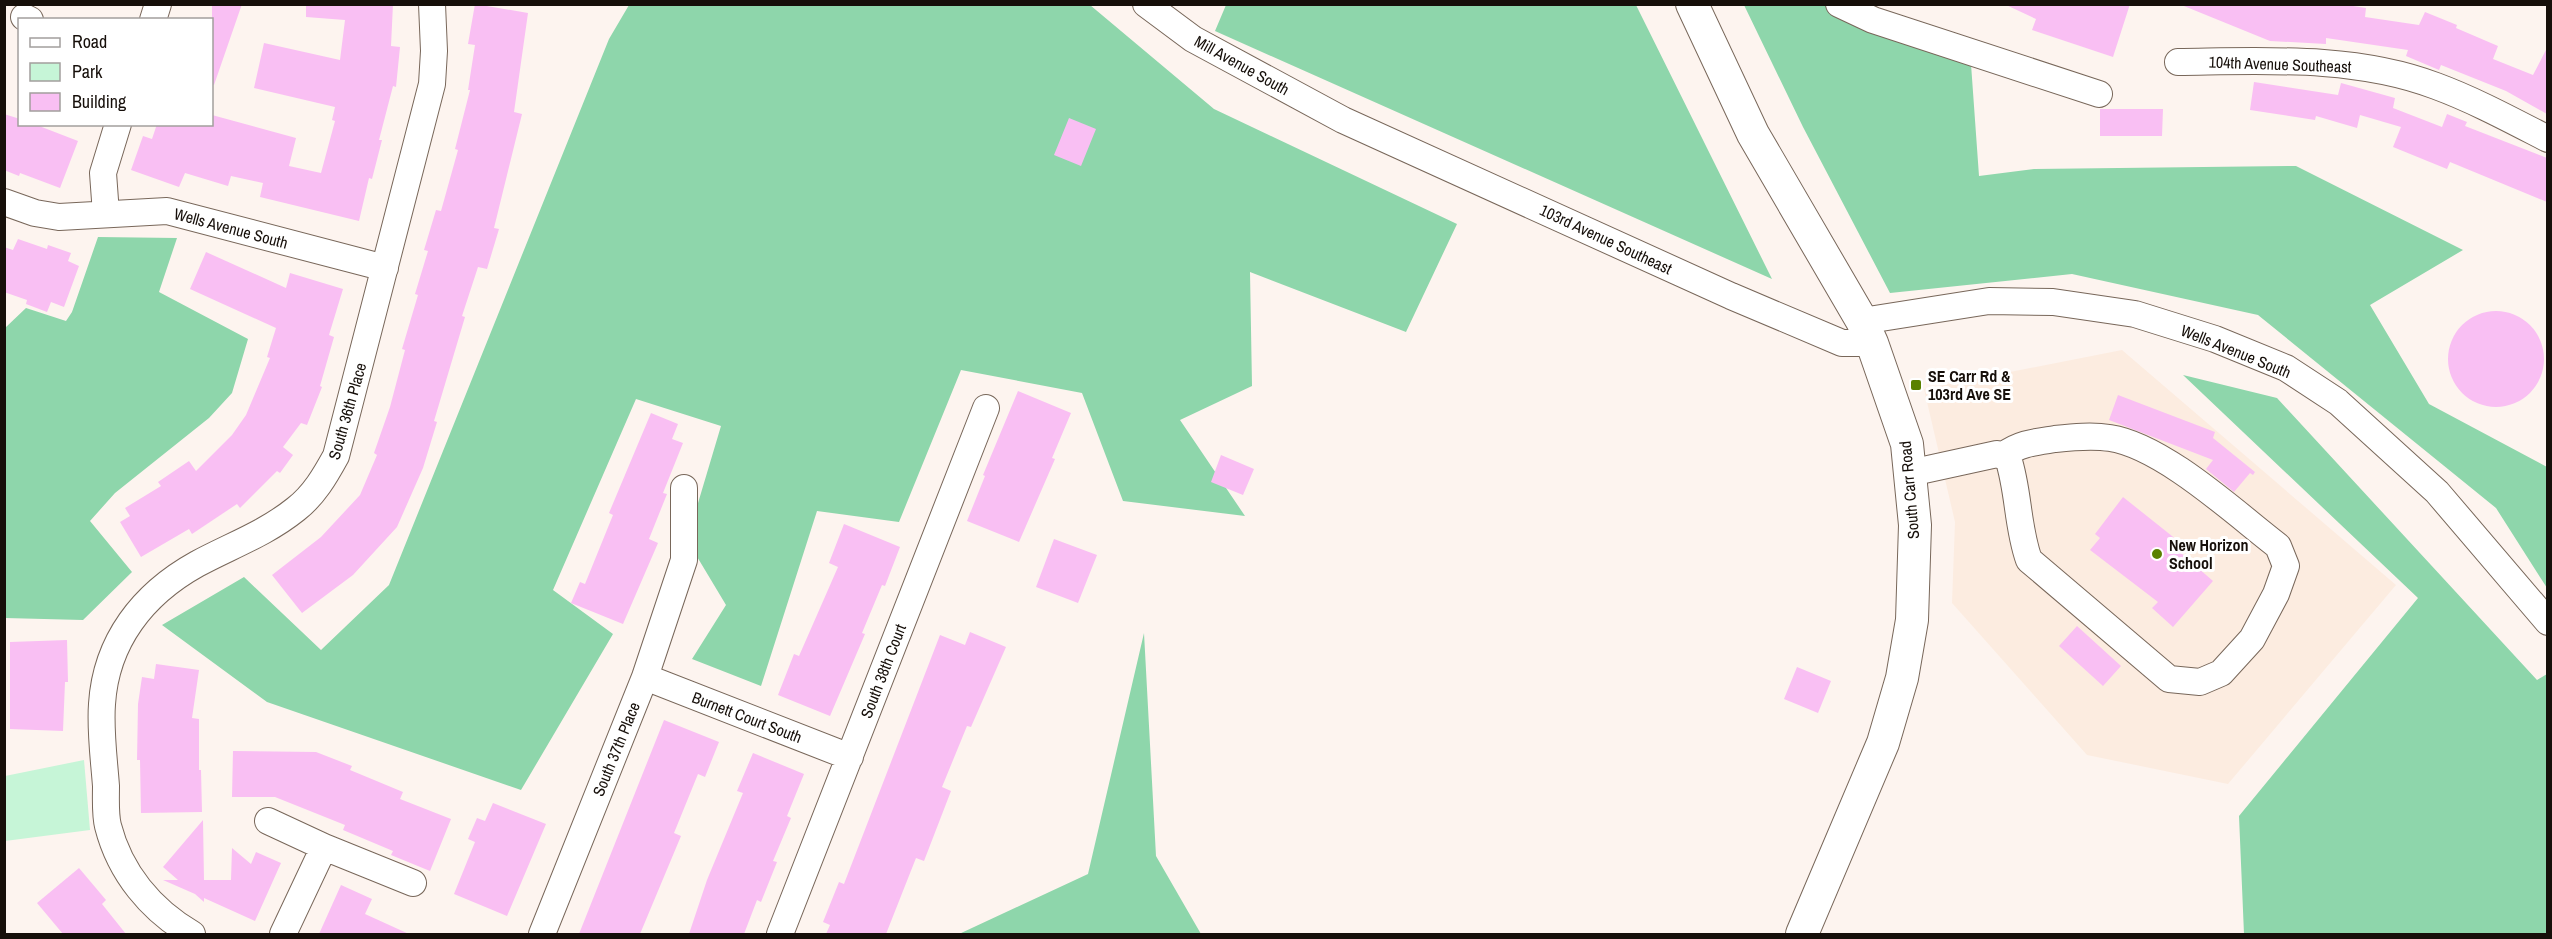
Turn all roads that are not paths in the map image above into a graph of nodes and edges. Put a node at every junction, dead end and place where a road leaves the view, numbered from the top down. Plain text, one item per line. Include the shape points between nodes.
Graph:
1 (432, 4) edge
2 (1146, 4) edge
3 (1839, 4) edge
4 (1700, 10) edge
5 (2178, 62) dead end
6 (2099, 94) dead end
7 (1343, 120) joint
8 (116, 126) edge
9 (2547, 139) edge
10 (4, 202) edge
11 (106, 214) junction
12 (385, 268) junction
13 (1867, 332) junction
14 (986, 408) dead end
15 (2004, 455) junction
16 (1910, 473) junction
17 (684, 489) dead end
18 (2547, 622) edge
19 (645, 677) junction
20 (850, 757) junction
21 (268, 821) dead end
22 (324, 847) junction
23 (413, 883) dead end
24 (192, 934) edge
25 (283, 934) edge
26 (543, 934) edge
27 (780, 934) edge
28 (1802, 934) edge

1 - 12 street, South 36th Place via 432,84
2 - 7 street, Mill Avenue South via 1193,39
3 - 6 street via 1873,20
4 - 13 main road, South Carr Road via 1754,135
5 - 9 street, 104th Avenue Southeast via 2271,61 2366,67 2435,85
7 - 13 street, 103rd Avenue Southeast via 1842,343
8 - 11 street via 104,173
10 - 11 street, Wells Avenue South via 60,217
11 - 12 street, Wells Avenue South via 167,211
12 - 24 street, South 36th Place via 336,456 321,483 269,529 165,584 122,633 108,667 102,704 107,825 137,888 155,908
13 - 16 main road, South Carr Road via 1907,444
13 - 18 street, Wells Avenue South via 1989,301 2053,302 2135,314 2215,339 2286,368 2338,402 2437,492
14 - 20 street, South 38th Court
15 - 15 street via 2012,471 2022,541 2029,560 2169,679 2200,682 2221,673 2252,639 2286,566 2278,546 2163,458 2111,438 2080,436 2027,443
15 - 16 street
16 - 28 main road, South Carr Road via 1915,525 1913,596 1902,678 1883,743
17 - 19 street, South 37th Place via 684,560
19 - 20 street, Burnett Court South
19 - 26 street, South 37th Place
20 - 27 street, South 38th Court
21 - 22 street
22 - 23 street
22 - 25 street

